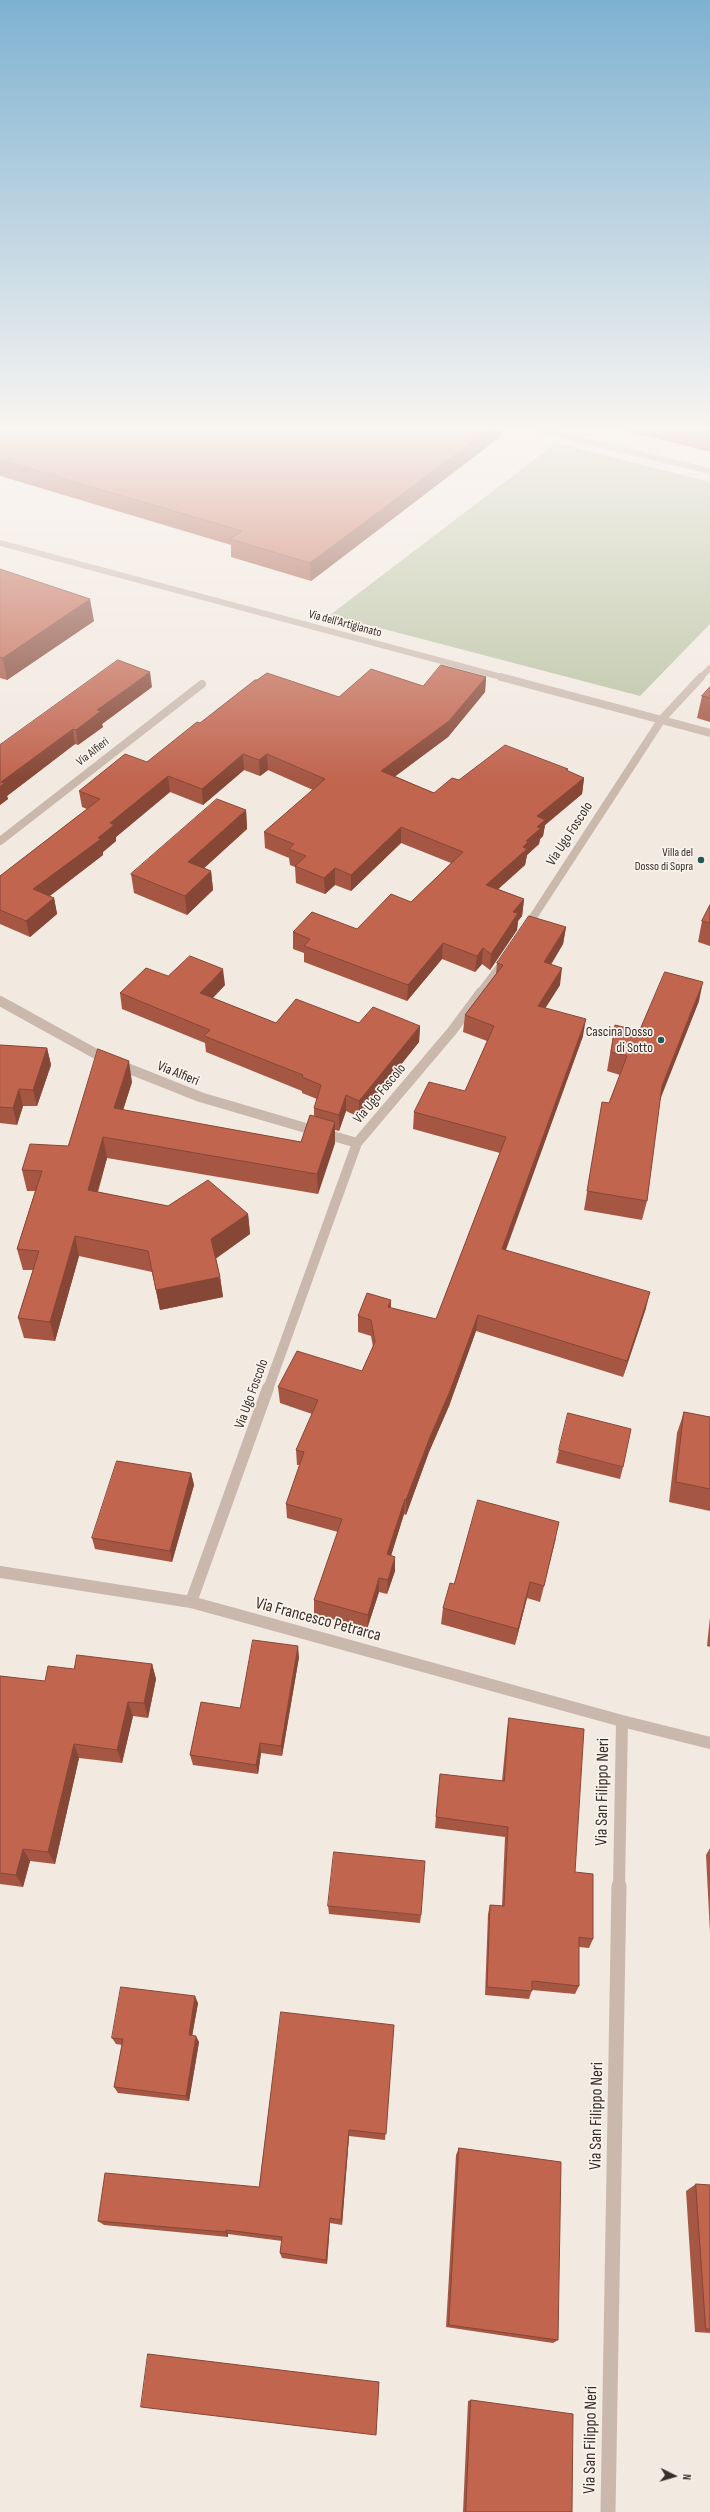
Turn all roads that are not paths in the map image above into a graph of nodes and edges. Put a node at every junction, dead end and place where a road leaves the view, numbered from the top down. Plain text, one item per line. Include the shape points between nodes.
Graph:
1 (5, 544) edge
2 (710, 668) edge
3 (202, 684) dead end
4 (662, 720) junction
5 (710, 733) edge
6 (0, 841) edge
7 (521, 934) edge
8 (509, 954) edge
9 (0, 1001) edge
10 (357, 1143) junction
11 (0, 1572) edge
12 (191, 1602) junction
13 (622, 1721) junction
14 (710, 1742) edge
15 (608, 2512) edge

1 - 4 street, Via dell'Artigianato
2 - 4 street, Via Ugo Foscolo
3 - 6 street, Via Alfieri
4 - 5 street, Via dell'Artigianato
4 - 7 street, Via Ugo Foscolo
8 - 10 street, Via Ugo Foscolo via 452,1030
9 - 10 street, Via Alfieri via 107,1060 200,1098
10 - 12 street, Via Ugo Foscolo
11 - 12 street, Via Francesco Petrarca
12 - 13 street, Via Francesco Petrarca
13 - 14 street, Via Francesco Petrarca
13 - 15 street, Via San Filippo Neri

